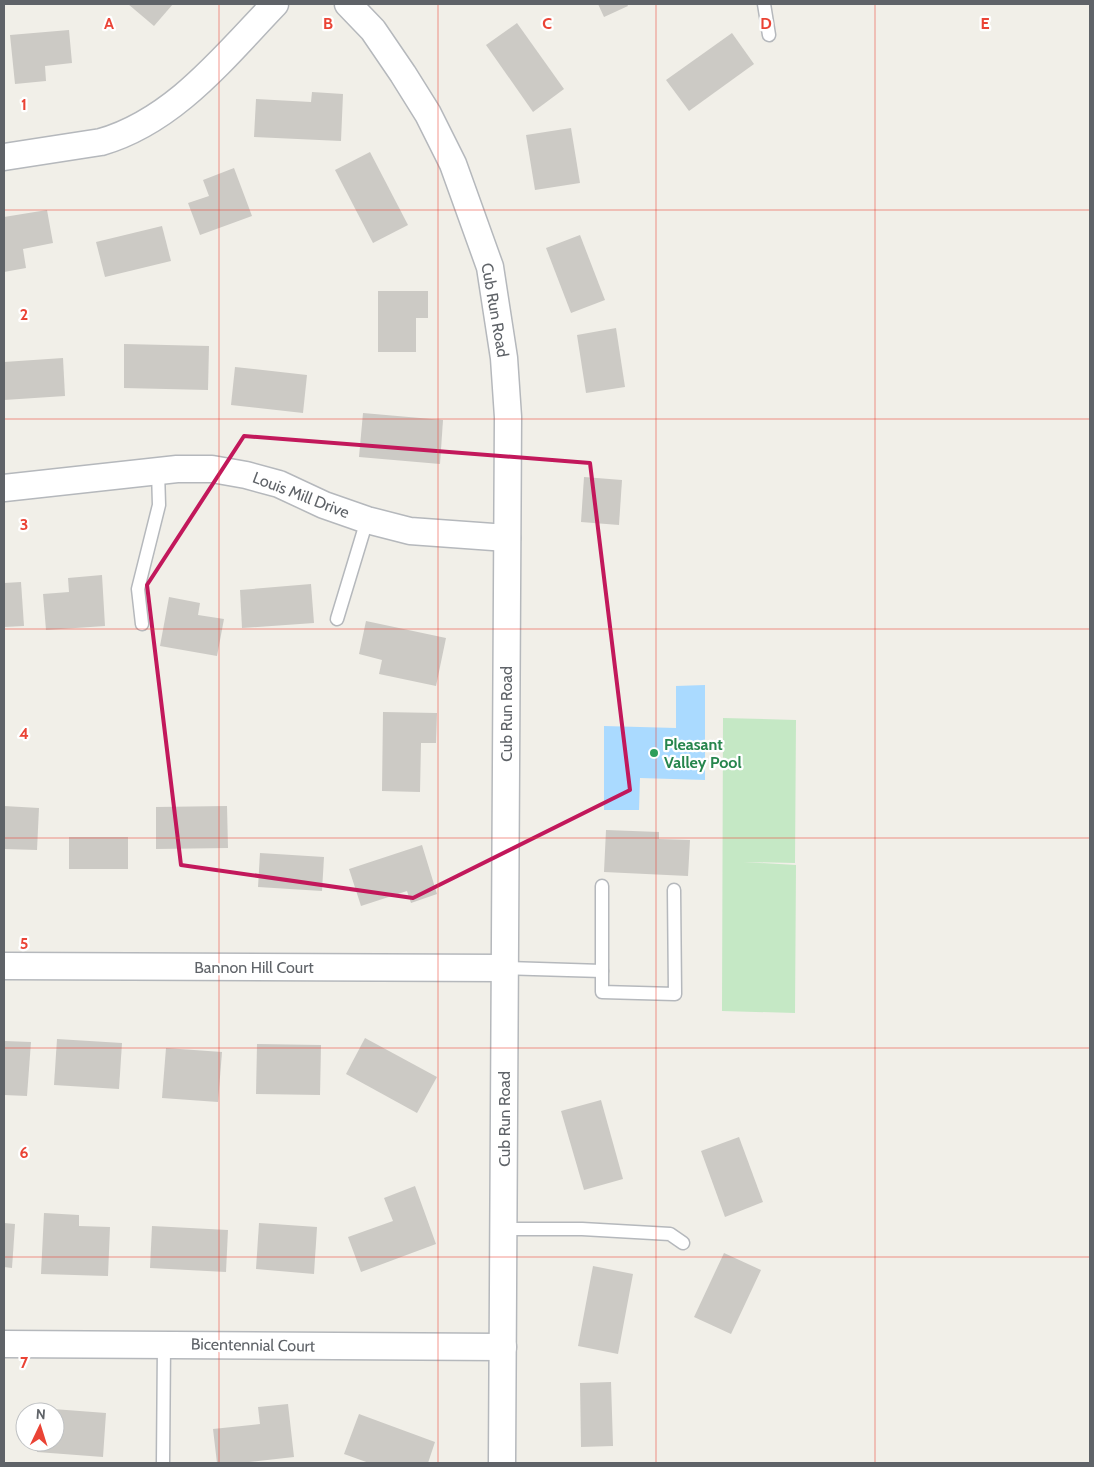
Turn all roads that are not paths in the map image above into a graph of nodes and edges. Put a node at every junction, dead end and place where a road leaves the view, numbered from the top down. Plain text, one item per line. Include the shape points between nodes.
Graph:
1 (275, 4) edge
2 (348, 4) edge
3 (764, 4) edge
4 (769, 34) dead end
5 (4, 157) edge
6 (158, 471) junction
7 (4, 488) edge
8 (367, 520) junction
9 (507, 538) junction
10 (336, 619) dead end
11 (142, 624) dead end
12 (602, 886) dead end
13 (674, 890) dead end
14 (4, 966) edge
15 (504, 968) junction
16 (602, 971) junction
17 (504, 1229) junction
18 (683, 1243) dead end
19 (4, 1344) edge
20 (164, 1344) junction
21 (503, 1347) junction
22 (163, 1463) edge
23 (502, 1463) edge

1 - 5 street via 190,92 144,124 101,142
2 - 9 street, Cub Run Road via 373,30 428,114 453,164 490,267 504,358 508,417
3 - 4 lane
6 - 7 street, Louis Mill Drive
6 - 8 street, Louis Mill Drive via 212,469 246,475 279,484
6 - 11 lane via 159,504 138,589
8 - 9 street, Louis Mill Drive via 410,531
8 - 10 lane
9 - 15 street, Cub Run Road
12 - 16 lane
13 - 16 lane via 674,994 602,992
14 - 15 street, Bannon Hill Court
15 - 16 lane
15 - 17 street, Cub Run Road
17 - 18 lane via 582,1228 670,1234
17 - 21 street, Cub Run Road
19 - 20 street, Bicentennial Court
20 - 21 street, Bicentennial Court
20 - 22 lane
21 - 23 street, Cub Run Road

